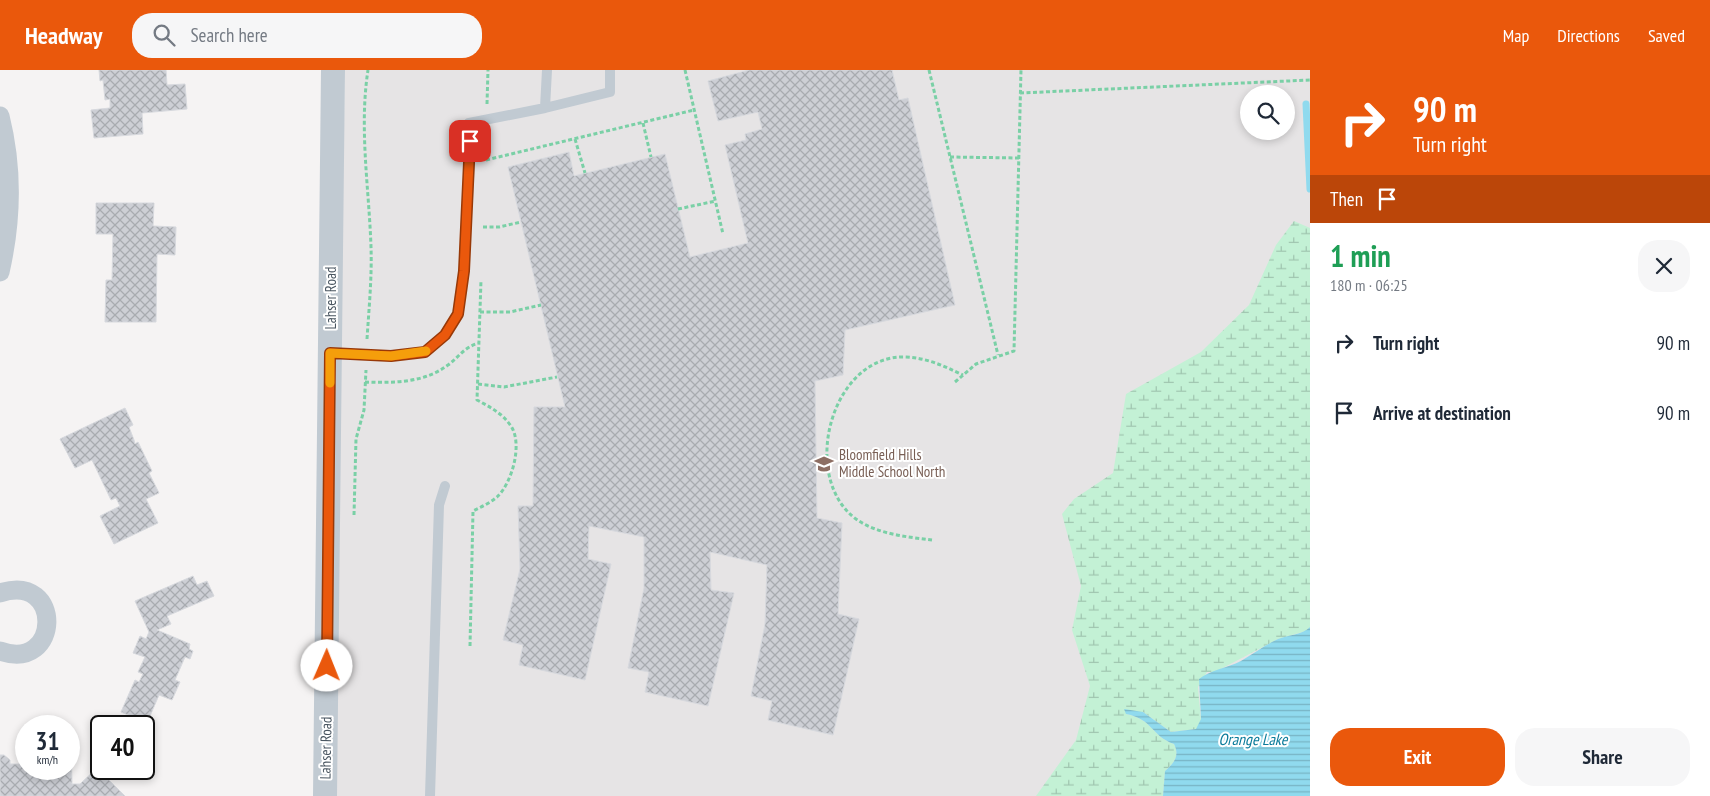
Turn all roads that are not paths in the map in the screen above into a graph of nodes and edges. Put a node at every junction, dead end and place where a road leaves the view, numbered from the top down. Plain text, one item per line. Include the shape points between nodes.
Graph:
1 (333, 70) edge
2 (547, 70) edge
3 (610, 70) edge
4 (545, 108) junction
5 (0, 116) edge
6 (0, 272) edge
7 (330, 353) junction
8 (444, 486) dead end
9 (0, 593) edge
10 (0, 651) edge
11 (325, 796) edge
12 (430, 796) edge

1 - 7 street, Lahser Road
2 - 4 lane
3 - 4 lane via 610,92
4 - 7 lane via 469,123 464,271 458,314 445,335 425,352 391,356
5 - 6 street via 8,158 10,196
7 - 11 street, Lahser Road
8 - 12 lane via 439,505
9 - 10 street via 20,589 30,592 45,607 48,627 42,641 31,651 21,655

